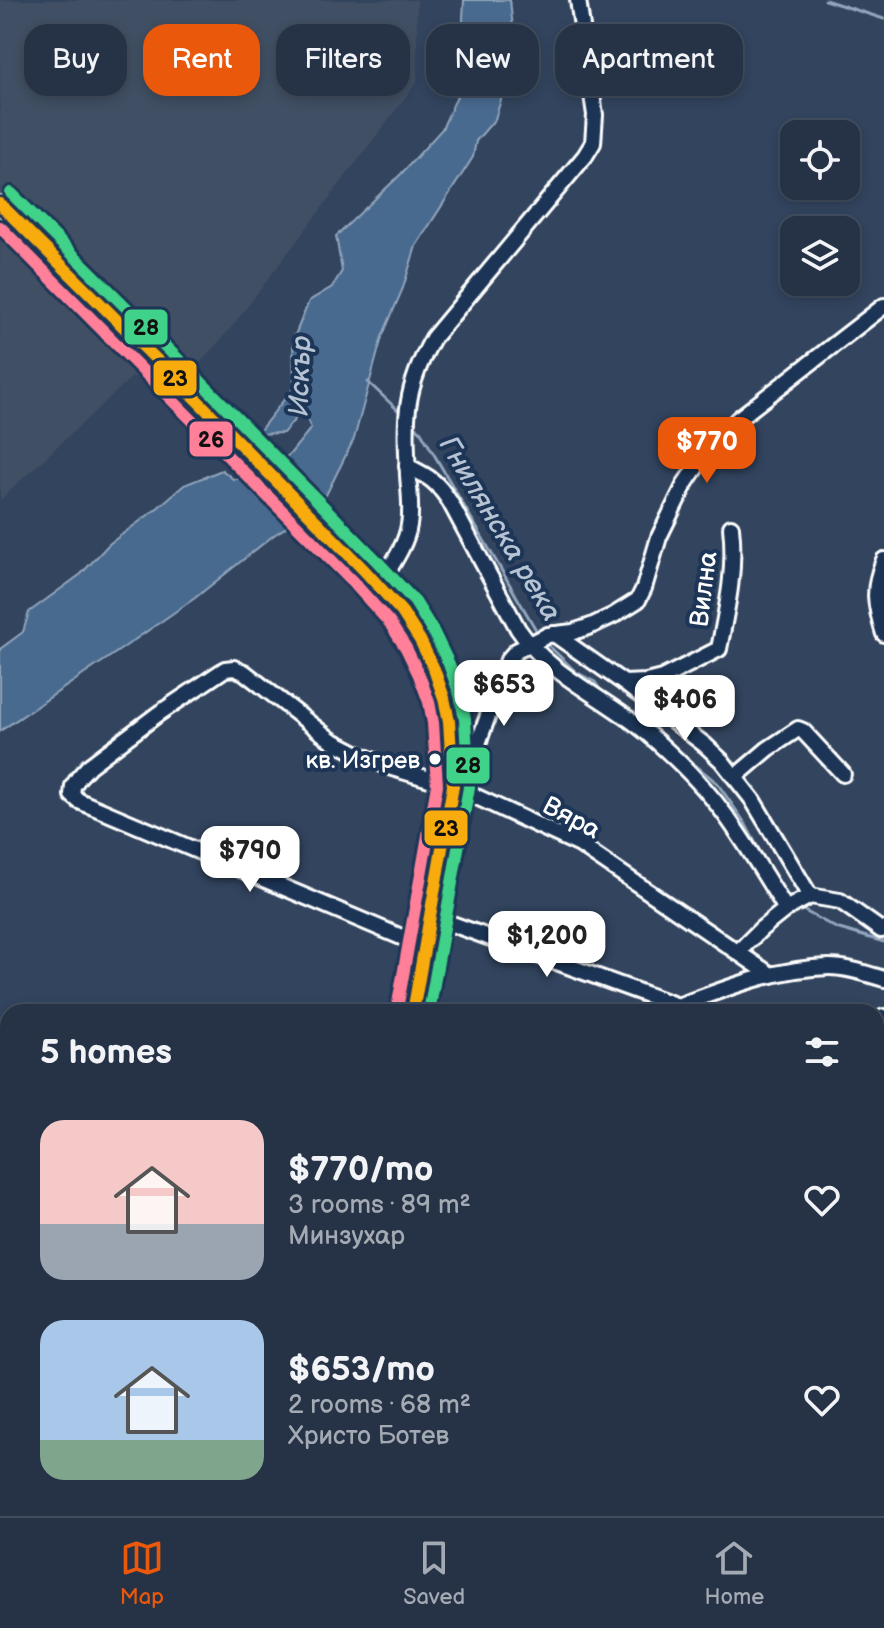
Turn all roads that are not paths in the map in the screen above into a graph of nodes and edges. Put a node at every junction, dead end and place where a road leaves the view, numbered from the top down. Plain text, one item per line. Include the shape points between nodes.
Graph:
1 (578, 0) edge
2 (0, 204) edge
3 (884, 306) edge
4 (407, 466) junction
5 (731, 527) dead end
6 (884, 560) edge
7 (379, 586) junction
8 (884, 634) edge
9 (551, 635) junction
10 (531, 643) junction
11 (624, 683) junction
12 (843, 774) dead end
13 (735, 777) junction
14 (453, 786) junction
15 (797, 903) junction
16 (430, 916) junction
17 (884, 929) edge
18 (425, 947) junction
19 (738, 952) junction
20 (771, 975) junction
21 (884, 979) edge
22 (414, 1004) edge
23 (672, 1004) edge
24 (684, 1004) edge

1 - 4 street via 595,115 593,143 419,362 406,414
2 - 7 street
3 - 9 street via 738,419 709,448 659,537 638,600 591,626
4 - 7 street via 409,525
4 - 10 street via 440,485 518,629
5 - 11 street, Вилна via 733,570 719,649 662,678
6 - 8 street via 875,585
7 - 14 street via 402,612 434,669 449,721
9 - 10 street
9 - 11 street
10 - 14 street via 508,660 475,752
10 - 15 street via 683,766
11 - 13 street via 705,745
12 - 13 street via 798,729
13 - 15 street via 752,799
14 - 16 street
14 - 18 street, Вяра via 392,768 331,740 234,668 225,669 117,744 73,786 72,795 89,806
14 - 19 street, Вяра via 580,845
15 - 17 street via 840,901
15 - 19 street
16 - 18 street
16 - 23 street
18 - 22 street
19 - 20 street, Вяра
20 - 21 street via 832,967
20 - 24 street

